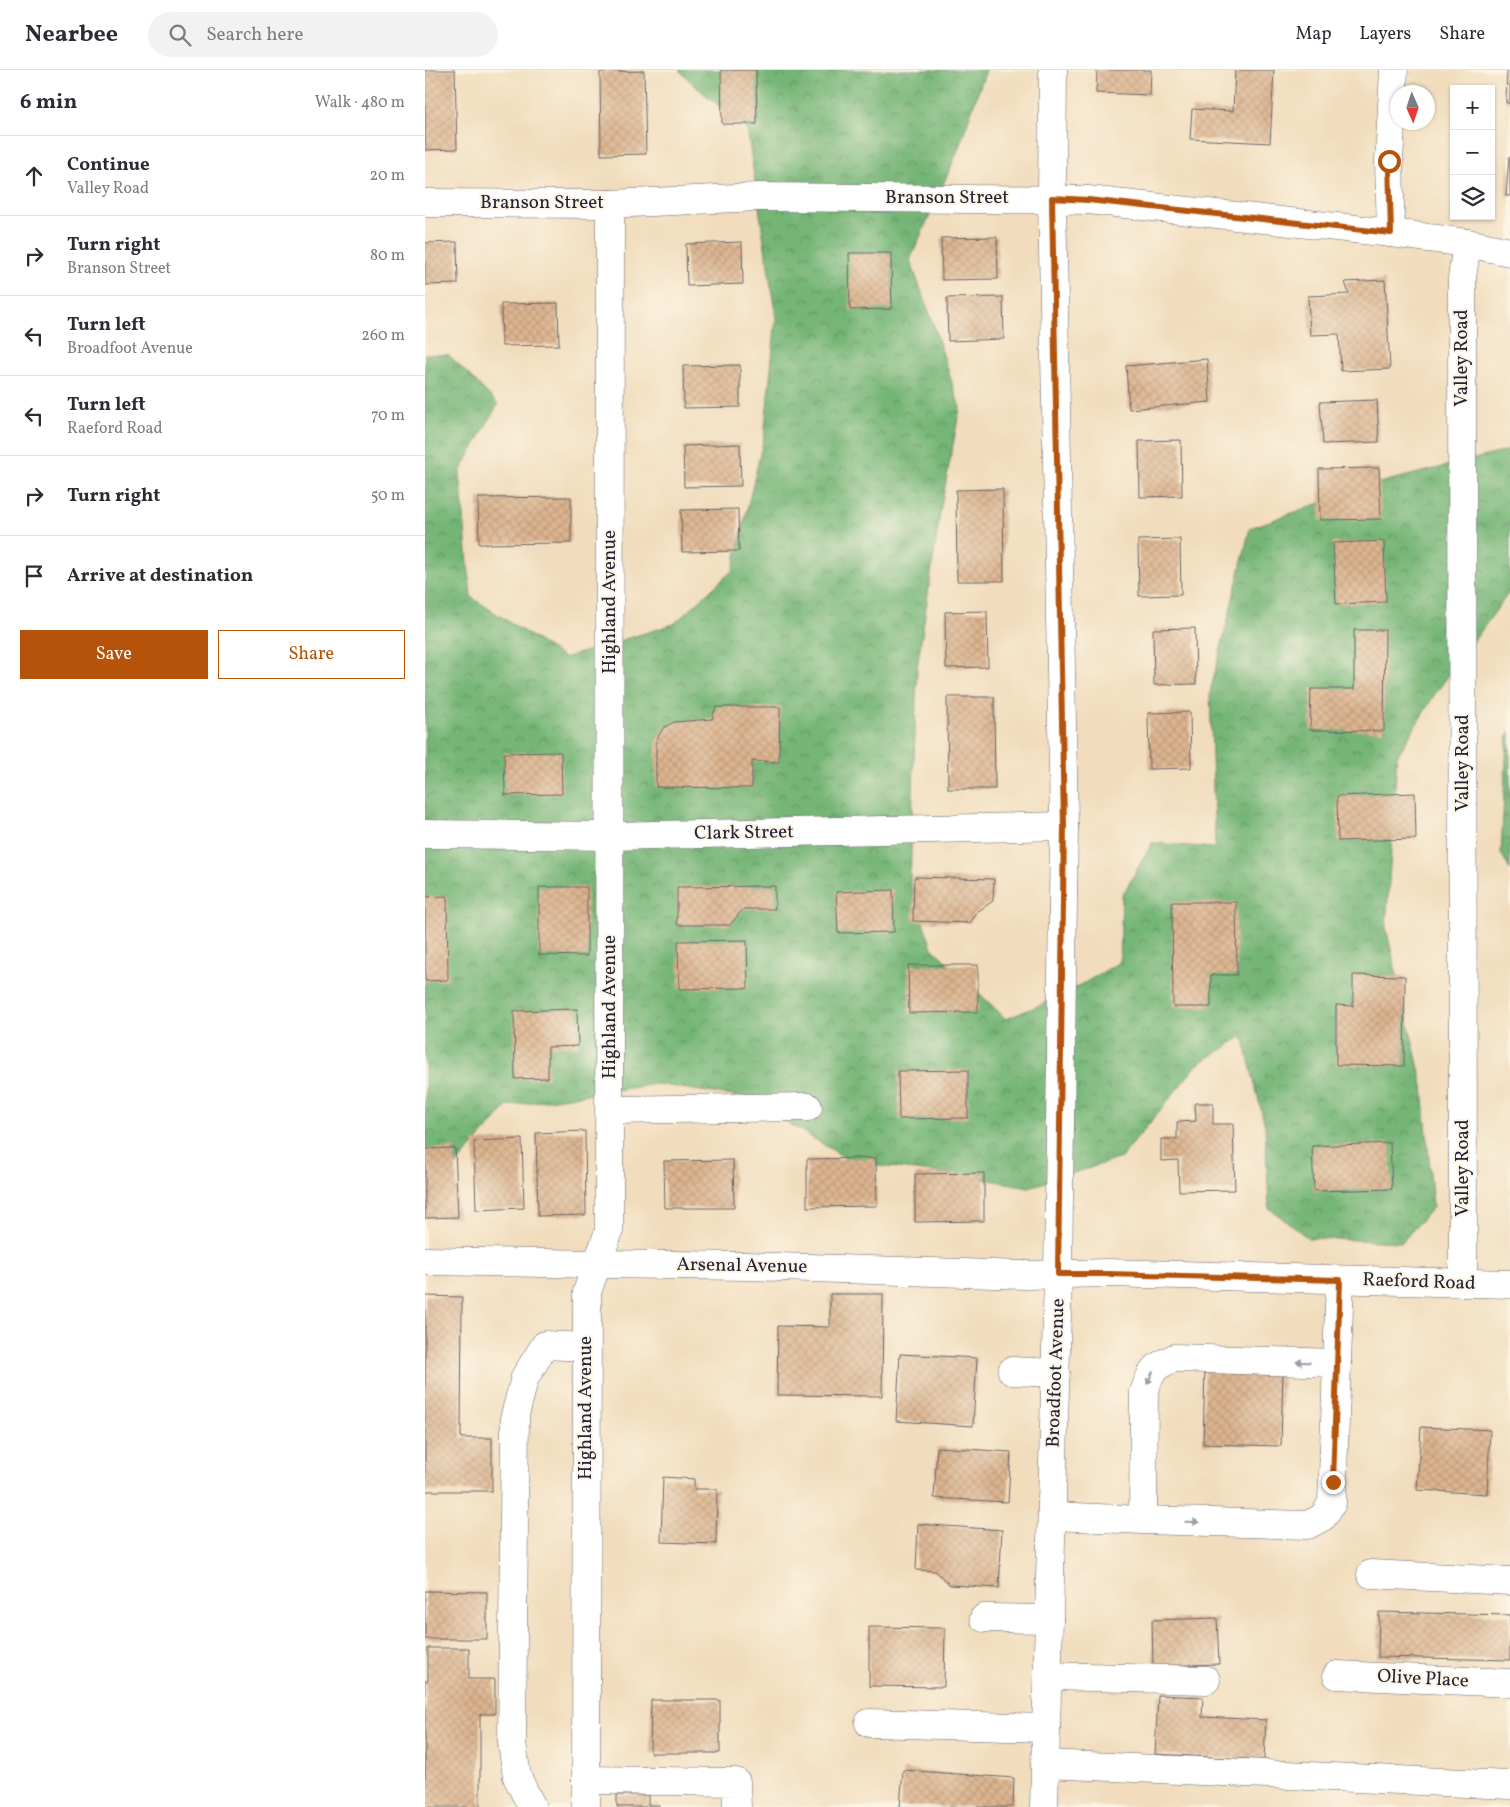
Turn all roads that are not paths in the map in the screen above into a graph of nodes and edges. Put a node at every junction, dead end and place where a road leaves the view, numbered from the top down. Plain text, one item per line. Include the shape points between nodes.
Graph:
1 (1053, 70) edge
2 (1394, 70) edge
3 (1052, 198) junction
4 (425, 203) edge
5 (611, 204) junction
6 (1391, 233) junction
7 (1467, 243) junction
8 (1510, 252) edge
9 (1064, 826) junction
10 (425, 834) edge
11 (610, 836) junction
12 (808, 1107) dead end
13 (610, 1110) junction
14 (425, 1261) edge
15 (597, 1264) junction
16 (1058, 1274) junction
17 (1340, 1280) junction
18 (1463, 1283) junction
19 (1510, 1284) edge
20 (586, 1347) junction
21 (1337, 1363) junction
22 (1012, 1371) dead end
23 (1056, 1373) junction
24 (1052, 1516) junction
25 (1143, 1520) junction
26 (1371, 1574) dead end
27 (1510, 1581) edge
28 (984, 1618) dead end
29 (1049, 1619) junction
30 (1337, 1675) dead end
31 (1048, 1676) junction
32 (1206, 1680) dead end
33 (1510, 1683) edge
34 (869, 1723) dead end
35 (1046, 1728) junction
36 (1045, 1764) junction
37 (586, 1780) junction
38 (1510, 1785) edge
39 (532, 1807) edge
40 (586, 1807) edge
41 (737, 1807) edge
42 (1044, 1807) edge

1 - 3 street, Broadfoot Avenue
2 - 6 street via 1389,161
3 - 5 street, Branson Street via 758,197
3 - 6 street, Branson Street
3 - 9 street, Broadfoot Avenue
4 - 5 street, Branson Street
5 - 11 street, Highland Avenue
6 - 7 street, Branson Street
7 - 8 street, Branson Street
7 - 18 street, Valley Road via 1462,278
9 - 11 street, Clark Street
9 - 16 street, Broadfoot Avenue
10 - 11 street, Clark Street
11 - 13 street, Highland Avenue
12 - 13 street
13 - 15 street, Highland Avenue via 609,1231
14 - 15 street, Arsenal Avenue
15 - 16 street, Arsenal Avenue
15 - 20 street, Highland Avenue via 587,1292
16 - 17 street, Raeford Road
16 - 23 street, Broadfoot Avenue
17 - 18 street, Raeford Road
17 - 21 street
18 - 19 street, Raeford Road
20 - 37 street, Highland Avenue
20 - 39 street via 545,1345 525,1377 515,1414 512,1742 517,1777
25 -> 21 street via 1308,1525 1323,1517 1332,1503
21 -> 25 street via 1174,1358 1151,1372 1144,1392
22 - 23 street
23 - 24 street, Broadfoot Avenue
24 - 25 street
24 - 29 street, Broadfoot Avenue
26 - 27 street
28 - 29 street
29 - 31 street, Broadfoot Avenue
30 - 33 street, Olive Place
31 - 32 street
31 - 35 street, Broadfoot Avenue
34 - 35 street
35 - 36 street, Broadfoot Avenue
36 - 38 street
36 - 42 street, Broadfoot Avenue
37 - 40 street, Highland Avenue
37 - 41 street via 736,1782

